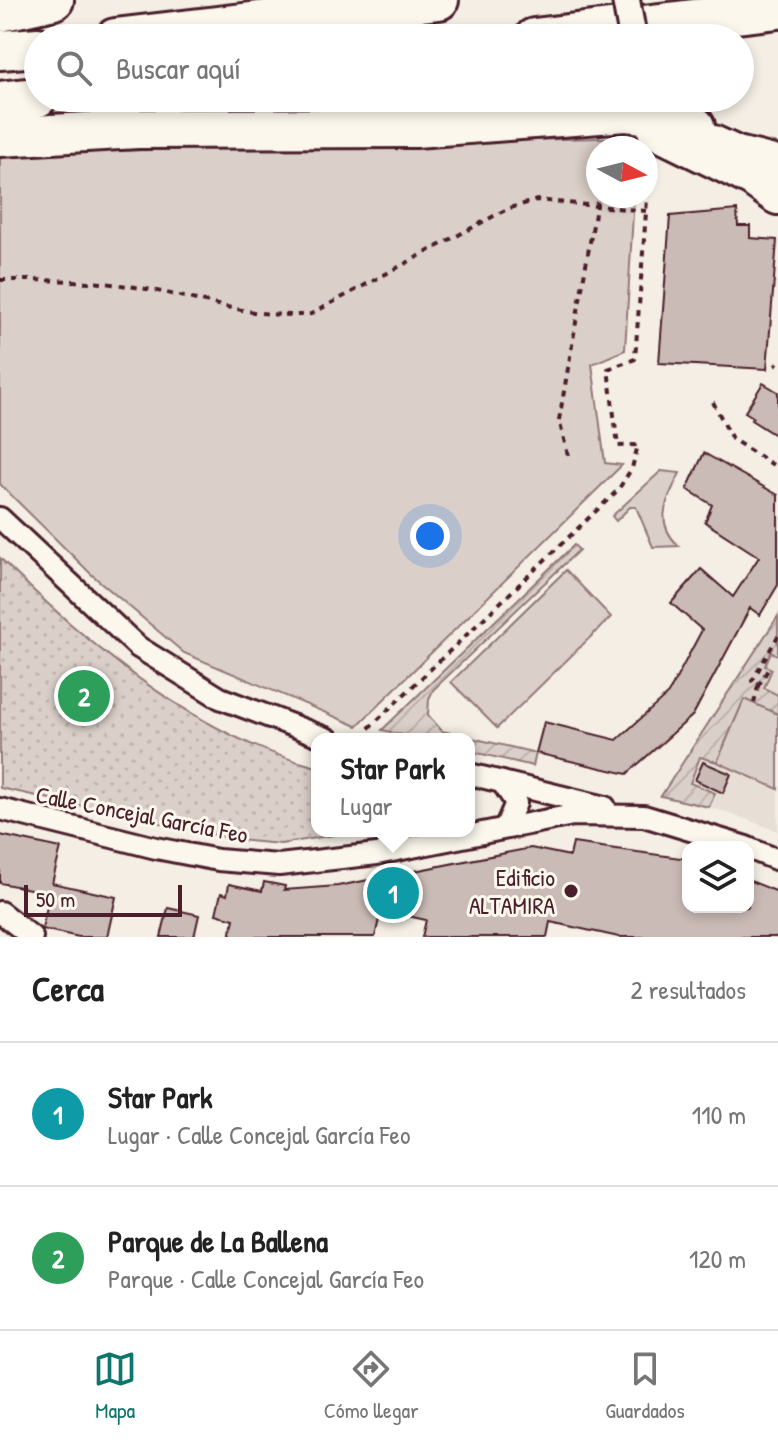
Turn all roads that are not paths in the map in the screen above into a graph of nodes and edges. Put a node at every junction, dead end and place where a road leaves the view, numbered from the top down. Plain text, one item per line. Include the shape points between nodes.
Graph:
1 (54, 0) edge
2 (439, 0) edge
3 (626, 0) edge
4 (778, 9) edge
5 (0, 12) edge
6 (699, 17) junction
7 (778, 18) edge
8 (234, 24) edge
9 (630, 24) edge
10 (644, 24) edge
11 (24, 48) edge
12 (0, 50) edge
13 (24, 98) edge
14 (0, 101) edge
15 (680, 112) edge
16 (559, 120) junction
17 (695, 126) junction
18 (0, 137) edge
19 (738, 150) junction
20 (778, 160) edge
21 (778, 176) edge
22 (778, 195) edge
23 (0, 518) edge
24 (312, 733) edge
25 (475, 775) edge
26 (502, 782) junction
27 (0, 809) edge
28 (644, 816) junction
29 (506, 826) junction
30 (475, 833) edge
31 (455, 837) edge
32 (727, 841) edge
33 (754, 850) edge
34 (778, 860) edge
35 (0, 912) edge
36 (32, 937) edge

1 - 5 highway
2 - 8 highway
3 - 9 street, bridge
4 - 6 highway
6 - 7 highway
6 - 10 highway
11 - 12 highway
13 - 14 highway
15 - 17 street
16 - 17 highway via 626,112
16 - 18 highway
16 - 22 highway via 652,128 753,177
17 - 19 street
19 - 20 street
19 - 21 street
23 - 24 street via 138,647 220,698
25 - 26 street
26 - 28 street
26 - 29 street via 516,803
27 - 31 street, Calle Concejal García Feo via 187,854 279,865 377,854
28 - 29 street, Calle Concejal García Feo via 573,815
28 - 32 street, Calle Concejal García Feo
29 - 30 street, Calle Concejal García Feo
33 - 34 street, Calle Concejal García Feo
35 - 36 street

